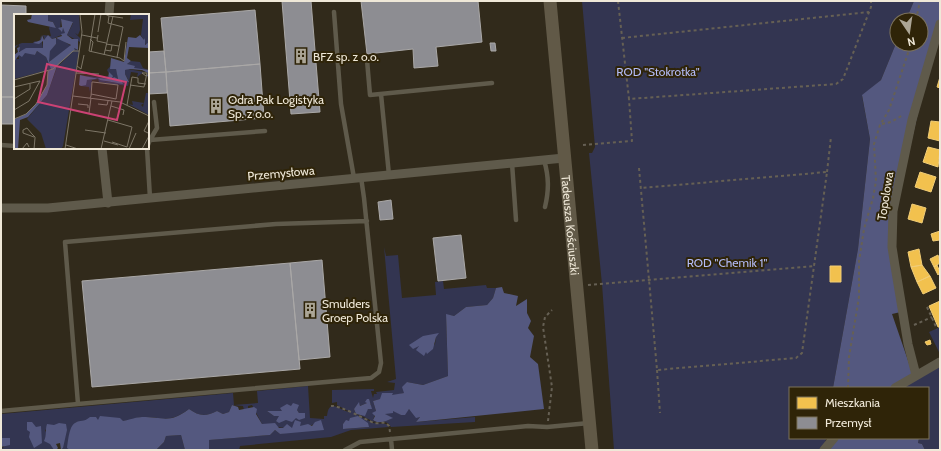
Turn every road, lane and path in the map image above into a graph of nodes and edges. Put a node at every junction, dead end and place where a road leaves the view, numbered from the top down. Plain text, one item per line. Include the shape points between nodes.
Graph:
1 (110, 1) edge
2 (550, 1) edge
3 (618, 1) edge
4 (871, 1) edge
5 (920, 1) edge
6 (334, 12) dead end
7 (869, 12) junction
8 (918, 12) edge
9 (109, 14) edge
10 (940, 24) edge
11 (622, 38) junction
12 (908, 52) edge
13 (367, 60) dead end
14 (492, 83) dead end
15 (381, 94) junction
16 (629, 99) junction
17 (154, 102) dead end
18 (904, 113) dead end
19 (880, 124) junction
20 (265, 131) dead end
21 (831, 137) dead end
22 (149, 142) edge
23 (1, 145) edge
24 (582, 145) dead end
25 (14, 146) edge
26 (102, 149) edge
27 (147, 149) edge
28 (564, 158) junction
29 (544, 160) junction
30 (512, 163) junction
31 (639, 168) dead end
32 (827, 172) junction
33 (389, 174) junction
34 (357, 177) junction
35 (641, 188) junction
36 (150, 198) junction
37 (108, 203) junction
38 (545, 207) dead end
39 (1, 208) edge
40 (516, 220) dead end
41 (367, 221) junction
42 (814, 266) junction
43 (649, 280) junction
44 (576, 286) junction
45 (927, 307) dead end
46 (552, 310) dead end
47 (932, 317) junction
48 (916, 324) dead end
49 (937, 329) dead end
50 (940, 362) edge
51 (657, 370) junction
52 (916, 375) junction
53 (848, 387) edge
54 (896, 387) edge
55 (78, 404) junction
56 (331, 406) dead end
57 (1, 411) edge
58 (660, 413) dead end
59 (589, 423) junction
60 (547, 427) junction
61 (391, 439) junction
62 (833, 439) edge
63 (346, 450) edge
64 (392, 450) edge
65 (592, 450) edge
66 (824, 450) edge

1 - 9 street
2 - 28 main road, Tadeusza Kościuszki
3 - 11 path
4 - 7 path
5 - 8 path
6 - 34 lane via 341,104
7 - 11 path
7 - 16 path via 843,79 836,84
10 - 52 street, Topolowa via 912,120 893,211 894,259 908,344
11 - 16 path
12 - 19 path via 889,110
13 - 15 lane via 370,95
14 - 15 lane
15 - 33 lane
16 - 24 path via 632,140
17 - 22 lane via 157,128
18 - 19 path via 891,122
19 - 53 path via 874,144 876,181 859,261 859,297 849,357
20 - 22 lane
21 - 32 path
23 - 25 lane
26 - 37 street
27 - 36 lane
28 - 29 street, Przemysłowa
28 - 44 main road, Tadeusza Kościuszki
29 - 30 street, Przemysłowa
29 - 38 lane via 548,174
30 - 33 street, Przemysłowa
30 - 40 lane
31 - 35 path
32 - 35 path
32 - 42 path
33 - 34 street, Przemysłowa
34 - 36 street, Przemysłowa
34 - 41 lane
35 - 43 path
36 - 37 street, Przemysłowa
37 - 39 street, Przemysłowa via 48,208
41 - 55 lane via 381,363 379,372 371,378
41 - 55 lane via 276,224 65,242
42 - 43 path
42 - 51 path via 802,353 796,358
43 - 44 path
43 - 51 path
44 - 59 main road, Tadeusza Kościuszki
45 - 47 path
46 - 60 path via 544,322 552,387
47 - 48 path
47 - 49 path
50 - 52 street
51 - 58 path
52 - 54 street
55 - 57 lane
56 - 61 path via 338,406 344,411 375,423 386,423
59 - 60 lane
59 - 65 main road, Tadeusza Kościuszki
60 - 61 lane via 528,426
61 - 63 lane via 360,442
61 - 64 lane
62 - 66 street

